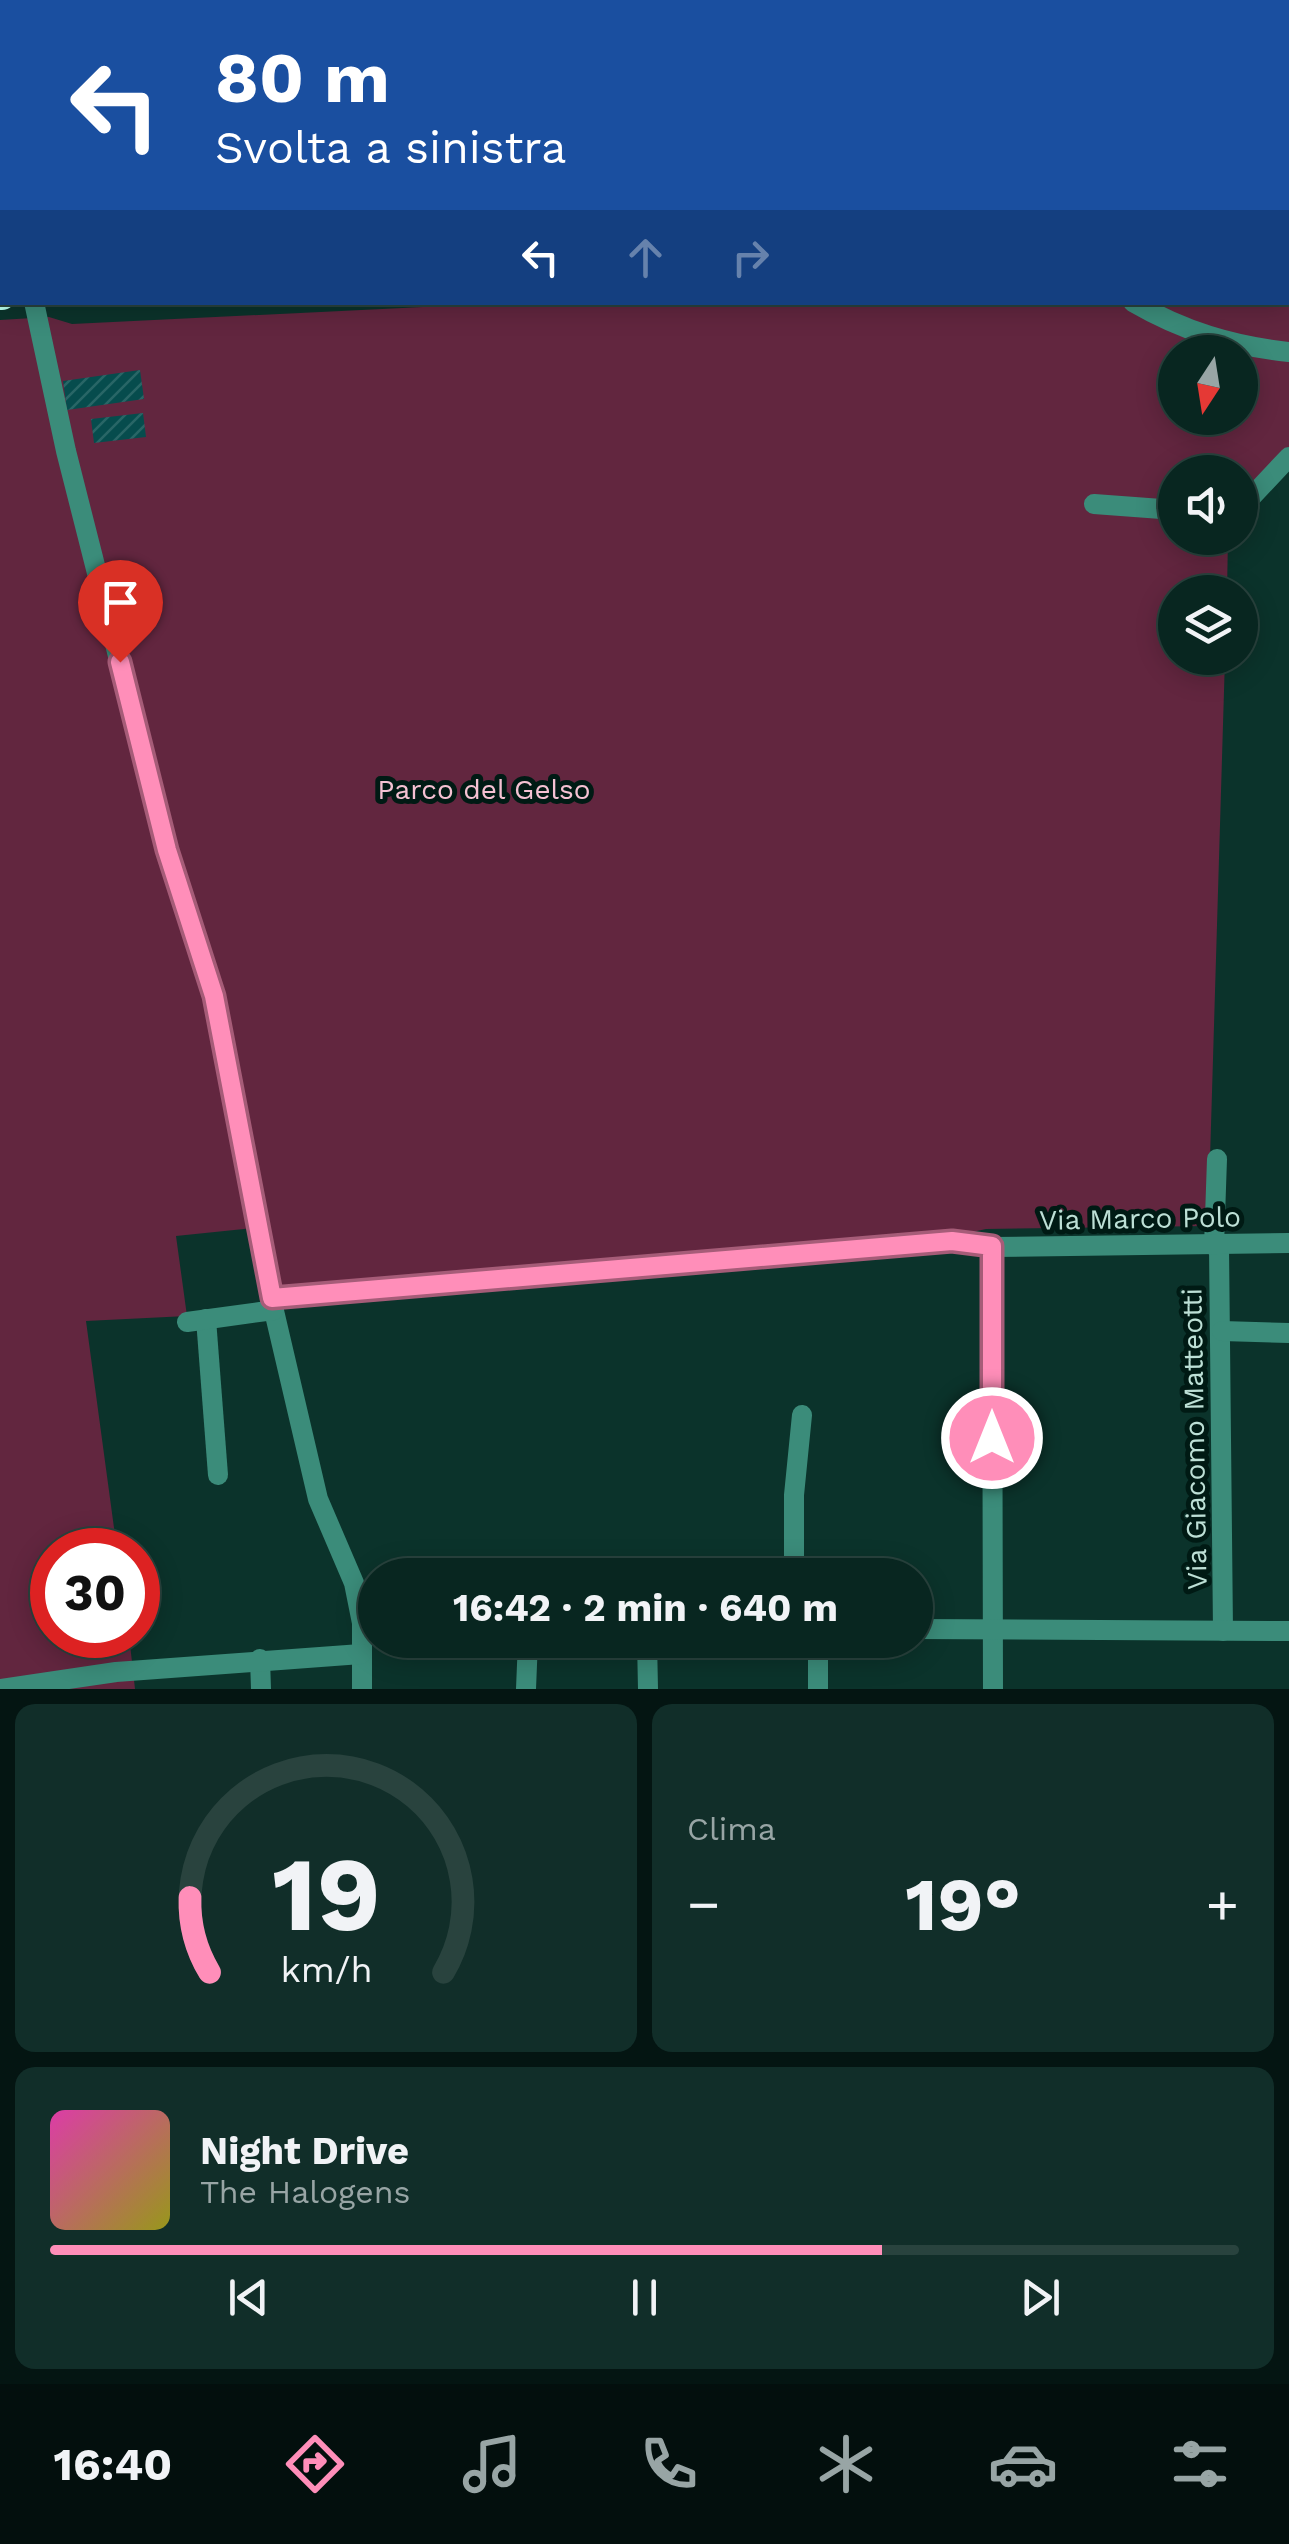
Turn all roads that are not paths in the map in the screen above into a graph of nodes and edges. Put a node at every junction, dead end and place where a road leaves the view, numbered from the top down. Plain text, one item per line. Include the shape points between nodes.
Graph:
1 (35, 305) edge
2 (1139, 305) edge
3 (1289, 352) edge
4 (1289, 456) edge
5 (1258, 490) edge
6 (1094, 504) dead end
7 (1158, 509) edge
8 (1216, 1159) dead end
9 (1289, 1243) edge
10 (992, 1246) junction
11 (1217, 1246) junction
12 (273, 1304) junction
13 (1222, 1331) junction
14 (1289, 1333) edge
15 (802, 1415) dead end
16 (218, 1475) dead end
17 (794, 1558) edge
18 (358, 1595) edge
19 (933, 1628) edge
20 (993, 1628) junction
21 (1223, 1631) junction
22 (1289, 1631) edge
23 (358, 1654) edge
24 (260, 1658) junction
25 (361, 1658) edge
26 (527, 1658) edge
27 (648, 1658) edge
28 (818, 1658) edge
29 (0, 1689) edge
30 (261, 1689) edge
31 (362, 1689) edge
32 (526, 1689) edge
33 (648, 1689) edge
34 (818, 1689) edge
35 (993, 1689) edge

1 - 12 street via 167,850 214,996
2 - 3 street via 1196,334
4 - 5 street
6 - 7 street
8 - 11 street, Via Giacomo Matteotti
9 - 11 street, Via Marco Polo
10 - 11 street, Via Marco Polo
10 - 12 street, Via Marco Polo via 952,1241
10 - 20 street
11 - 13 street, Via Giacomo Matteotti
12 - 16 street, Via Marco Polo via 196,1320
12 - 18 street via 318,1500
13 - 14 street
13 - 21 street, Via Giacomo Matteotti
15 - 17 street
19 - 20 street
20 - 21 street
20 - 35 street
21 - 22 street
23 - 24 street
24 - 29 street
24 - 30 street
25 - 31 street
26 - 32 street
27 - 33 street
28 - 34 street

